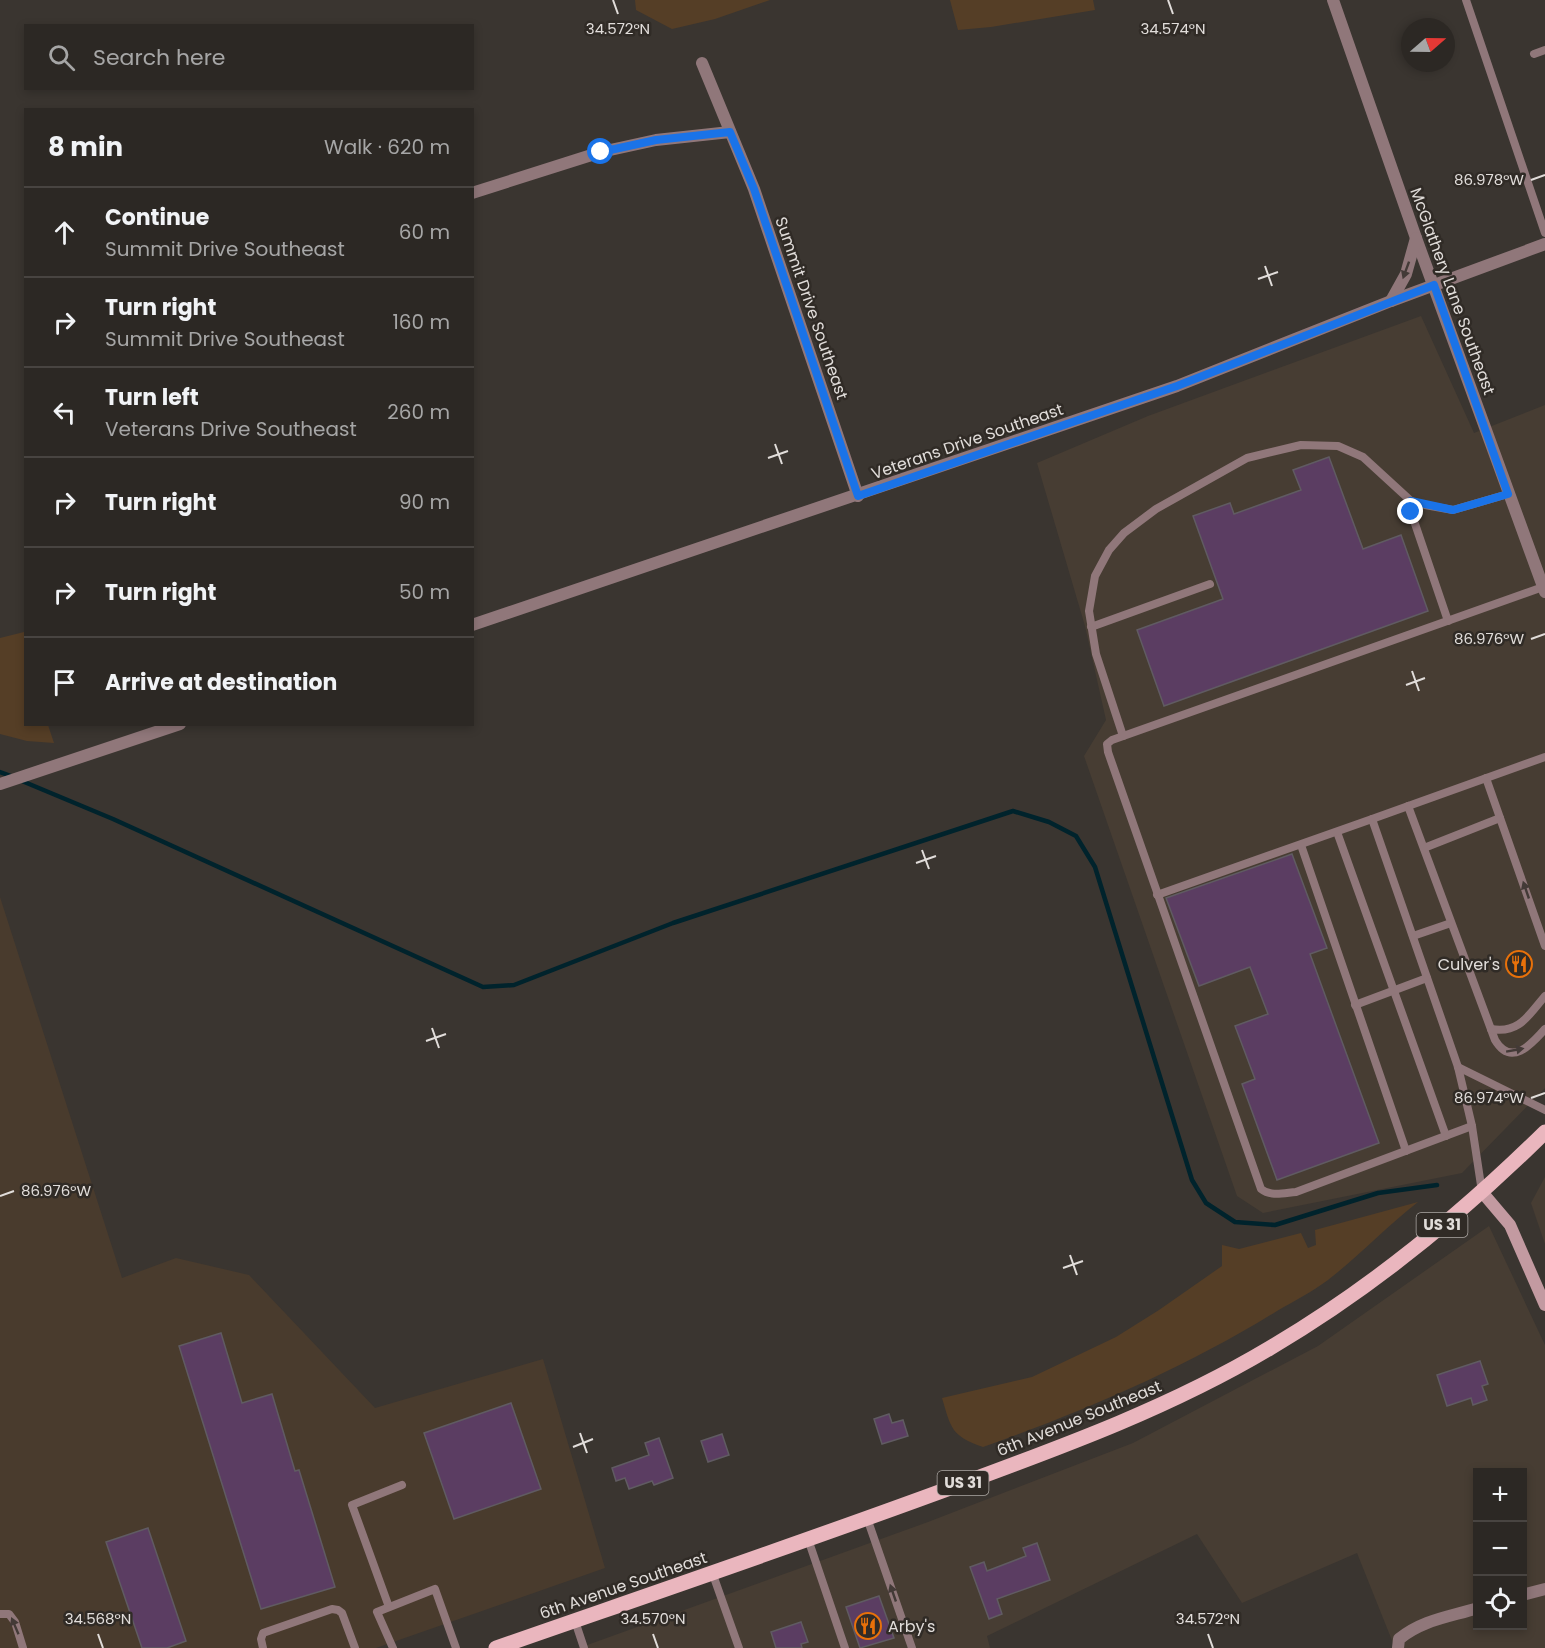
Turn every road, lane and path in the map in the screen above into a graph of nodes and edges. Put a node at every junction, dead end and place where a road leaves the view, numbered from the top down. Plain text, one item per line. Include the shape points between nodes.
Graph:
1 (1333, 0) edge
2 (1466, 0) edge
3 (1545, 50) edge
4 (1534, 54) dead end
5 (702, 63) dead end
6 (730, 132) junction
7 (474, 192) edge
8 (1545, 233) edge
9 (1416, 238) junction
10 (1545, 244) edge
11 (1434, 285) junction
12 (1391, 301) junction
13 (1508, 494) junction
14 (858, 496) junction
15 (1411, 501) junction
16 (1210, 584) dead end
17 (1544, 590) edge
18 (1448, 621) junction
19 (474, 624) edge
20 (1091, 627) junction
21 (174, 726) edge
22 (1124, 736) junction
23 (1545, 757) edge
24 (1486, 778) junction
25 (0, 783) edge
26 (1408, 806) junction
27 (1500, 818) junction
28 (1372, 819) junction
29 (1337, 832) junction
30 (1301, 845) junction
31 (1424, 848) junction
32 (1157, 895) junction
33 (1451, 923) junction
34 (1413, 936) junction
35 (1545, 946) edge
36 (1427, 978) junction
37 (1394, 991) junction
38 (1545, 996) edge
39 (1355, 1005) junction
40 (1491, 1029) junction
41 (1545, 1029) edge
42 (1458, 1067) junction
43 (1545, 1110) edge
44 (1472, 1126) junction
45 (1545, 1132) edge
46 (1446, 1136) junction
47 (1406, 1151) junction
48 (1482, 1192) junction
49 (1545, 1305) edge
50 (402, 1485) dead end
51 (867, 1518) junction
52 (808, 1539) junction
53 (712, 1572) junction
54 (1545, 1589) edge
55 (1527, 1594) edge
56 (389, 1607) junction
57 (1473, 1609) edge
58 (0, 1614) edge
59 (575, 1621) junction
60 (23, 1648) edge
61 (263, 1648) edge
62 (355, 1648) edge
63 (393, 1648) edge
64 (456, 1648) edge
65 (496, 1648) edge
66 (584, 1648) edge
67 (739, 1648) edge
68 (845, 1648) edge
69 (912, 1648) edge
70 (1398, 1648) edge

1 - 9 street, McGlathery Lane Southeast
2 - 8 lane
3 - 4 lane
5 - 6 street, Summit Drive Southeast
6 - 7 street via 656,140 601,152
6 - 14 street, Summit Drive Southeast via 754,189
9 - 11 street, McGlathery Lane Southeast
9 -> 12 street via 1406,274
10 - 11 street, Veterans Drive Southeast
11 - 12 street, Veterans Drive Southeast
11 - 13 street, McGlathery Lane Southeast
12 - 14 street, Veterans Drive Southeast via 1177,386
13 - 15 lane via 1453,510
13 - 17 street, McGlathery Lane Southeast
14 - 19 street, Veterans Drive Southeast
15 - 18 lane via 1411,512
15 - 20 lane via 1363,457 1338,446 1301,445 1247,458 1156,509 1124,533 1095,576 1089,611
16 - 20 lane
17 - 18 lane
18 - 22 lane
20 - 22 lane via 1096,654
21 - 25 street
22 - 32 lane via 1107,744 1108,752
23 - 24 lane
24 - 26 lane
24 - 27 lane
26 - 28 lane
26 - 31 lane
27 - 31 lane
35 -> 27 lane
28 - 29 lane
28 - 34 lane
29 - 30 lane
29 - 37 lane
30 - 32 lane
30 - 39 lane
31 - 33 lane
32 - 47 lane via 1261,1189 1271,1194 1296,1192
33 - 34 lane
33 - 40 lane
34 - 36 lane
36 - 37 lane
36 - 42 lane
37 - 39 lane
37 - 46 lane
38 - 40 lane via 1517,1027
39 - 47 lane
40 -> 41 lane via 1500,1049 1513,1053 1532,1045
42 - 43 lane
42 - 44 lane
44 - 46 lane
44 - 48 lane
45 - 48 main road, 6th Avenue Southeast / US 31
46 - 47 lane
48 - 49 street via 1510,1225
48 - 51 main road, 6th Avenue Southeast / US 31 via 1336,1307 1238,1367 1082,1439
50 - 56 lane via 352,1505
51 - 52 main road, 6th Avenue Southeast / US 31
69 -> 51 lane
52 - 53 main road, 6th Avenue Southeast / US 31
52 - 68 lane
53 - 59 main road, 6th Avenue Southeast / US 31
53 - 67 lane
54 - 55 street
56 - 63 lane via 377,1612
56 - 64 lane via 435,1589
57 - 70 street via 1412,1628 1399,1639
60 -> 58 lane via 15,1622 9,1614
59 - 65 main road, 6th Avenue Southeast / US 31
59 - 66 lane
61 - 62 lane via 263,1633 332,1609 342,1613

